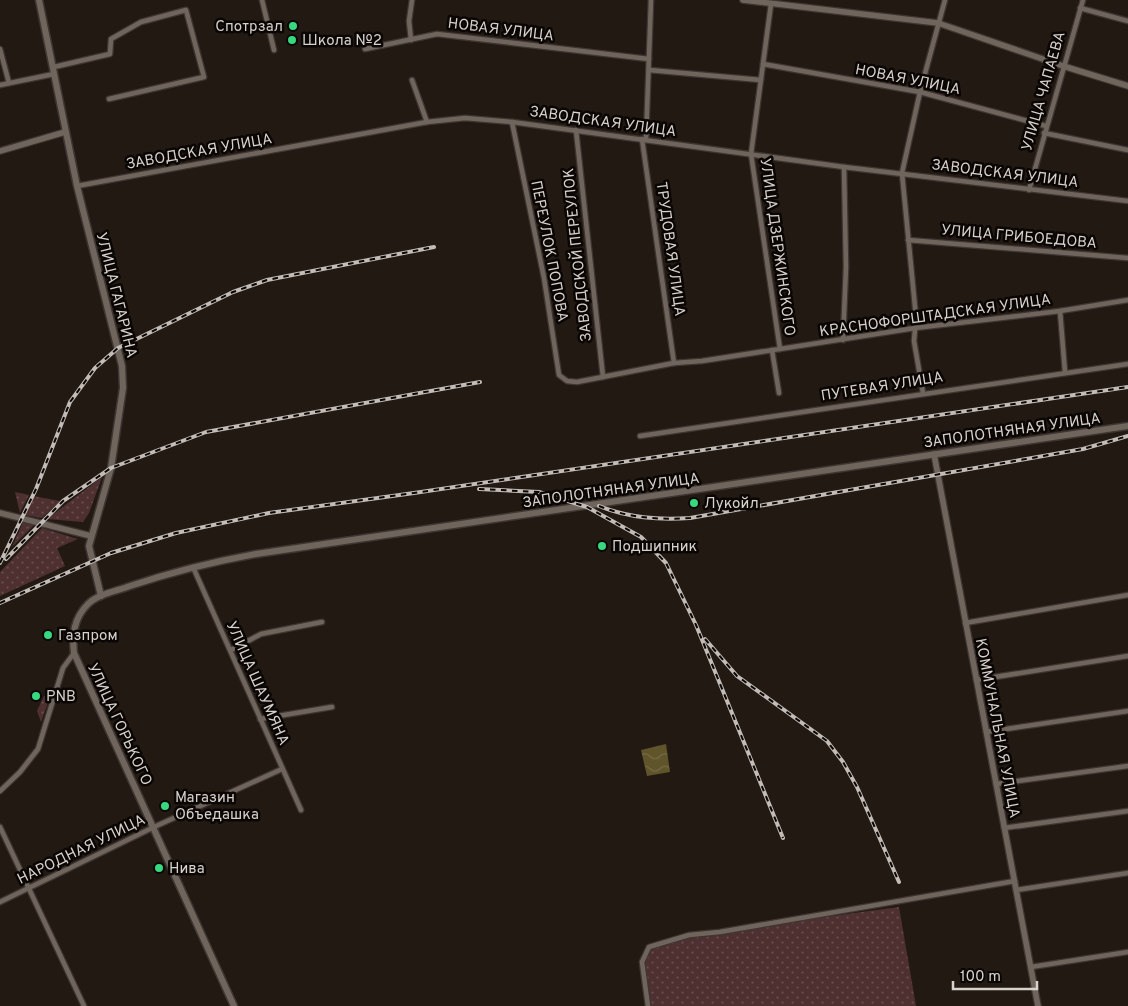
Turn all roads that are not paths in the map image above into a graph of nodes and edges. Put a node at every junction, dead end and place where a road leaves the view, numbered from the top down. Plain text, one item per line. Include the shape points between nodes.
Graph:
1 (39, 0) edge
2 (262, 0) edge
3 (412, 0) edge
4 (651, 0) edge
5 (743, 0) edge
6 (945, 0) edge
7 (1075, 0) edge
8 (1083, 1) edge
9 (771, 2) edge
10 (1080, 8) junction
11 (1128, 22) edge
12 (938, 24) junction
13 (411, 40) junction
14 (0, 49) edge
15 (365, 49) dead end
16 (274, 50) dead end
17 (648, 60) junction
18 (763, 64) junction
19 (1063, 66) junction
20 (649, 70) junction
21 (54, 71) junction
22 (412, 80) dead end
23 (761, 80) junction
24 (9, 83) junction
25 (0, 85) edge
26 (1128, 86) edge
27 (920, 92) junction
28 (109, 99) dead end
29 (427, 122) junction
30 (512, 122) junction
31 (1046, 126) junction
32 (576, 130) junction
33 (65, 132) junction
34 (1044, 133) junction
35 (644, 139) junction
36 (1128, 150) edge
37 (0, 151) edge
38 (751, 154) junction
39 (844, 167) junction
40 (902, 173) junction
41 (77, 186) junction
42 (1029, 190) junction
43 (1128, 202) edge
44 (908, 240) junction
45 (1128, 258) edge
46 (1128, 300) edge
47 (1060, 311) junction
48 (915, 328) junction
49 (843, 340) junction
50 (780, 349) junction
51 (772, 350) junction
52 (674, 363) junction
53 (1128, 364) edge
54 (1065, 372) junction
55 (603, 377) junction
56 (567, 381) joint
57 (779, 393) dead end
58 (922, 393) junction
59 (1128, 426) edge
60 (640, 436) dead end
61 (934, 454) junction
62 (0, 514) edge
63 (91, 536) junction
64 (192, 566) junction
65 (1128, 595) edge
66 (102, 596) junction
67 (322, 622) dead end
68 (965, 623) junction
69 (231, 650) junction
70 (74, 653) junction
71 (1128, 656) edge
72 (976, 680) junction
73 (332, 707) dead end
74 (1128, 711) edge
75 (260, 719) junction
76 (986, 732) junction
77 (1128, 766) edge
78 (282, 769) junction
79 (996, 784) junction
80 (0, 791) edge
81 (301, 810) dead end
82 (1128, 811) edge
83 (154, 827) junction
84 (0, 828) edge
85 (1004, 828) junction
86 (1128, 873) edge
87 (1015, 881) junction
88 (30, 889) junction
89 (1016, 890) junction
90 (0, 902) edge
91 (1128, 952) edge
92 (1031, 967) junction
93 (84, 1006) edge
94 (234, 1006) edge
95 (648, 1006) edge
96 (1038, 1006) edge

1 - 21 main road, УЛИЦА ГАГАРИНА
2 - 16 street
3 - 13 street
4 - 17 street, ТРУДОВАЯ УЛИЦА
5 - 9 street
6 - 12 street
7 - 8 street
8 - 10 street, УЛИЦА ЧАПАЕВА
9 - 12 street
9 - 18 street, УЛИЦА ДЗЕРЖИНСКОГО
10 - 11 street
10 - 19 street, УЛИЦА ЧАПАЕВА
12 - 19 street
12 - 27 street
13 - 15 street, НОВАЯ УЛИЦА
13 - 17 street, НОВАЯ УЛИЦА via 436,34
14 - 24 street
17 - 20 street, ТРУДОВАЯ УЛИЦА
18 - 23 street, УЛИЦА ДЗЕРЖИНСКОГО
18 - 27 street, НОВАЯ УЛИЦА
19 - 26 street
19 - 31 street, УЛИЦА ЧАПАЕВА
20 - 23 street
20 - 35 street, ТРУДОВАЯ УЛИЦА
21 - 24 street
21 - 28 street via 110,54 111,39 141,22 186,10 204,77
21 - 33 main road, УЛИЦА ГАГАРИНА
22 - 29 street
23 - 38 street, УЛИЦА ДЗЕРЖИНСКОГО
24 - 25 street
27 - 31 street, НОВАЯ УЛИЦА
27 - 40 street
29 - 30 street, ЗАВОДСКАЯ УЛИЦА via 465,118
29 - 41 street, ЗАВОДСКАЯ УЛИЦА
30 - 32 street, ЗАВОДСКАЯ УЛИЦА
30 - 56 street, ПЕРЕУЛОК ПОПОВА via 544,278 559,375
31 - 34 street, УЛИЦА ЧАПАЕВА
32 - 35 street, ЗАВОДСКАЯ УЛИЦА
32 - 55 street, ЗАВОДСКОЙ ПЕРЕУЛОК
33 - 37 street
33 - 41 main road, УЛИЦА ГАГАРИНА
34 - 36 street
34 - 42 street, УЛИЦА ЧАПАЕВА
35 - 38 street, ЗАВОДСКАЯ УЛИЦА
35 - 52 street, ТРУДОВАЯ УЛИЦА
38 - 39 street, ЗАВОДСКАЯ УЛИЦА
38 - 50 street, УЛИЦА ДЗЕРЖИНСКОГО
39 - 40 street, ЗАВОДСКАЯ УЛИЦА
39 - 49 street via 846,267
40 - 42 street, ЗАВОДСКАЯ УЛИЦА
40 - 44 street
41 - 63 main road, УЛИЦА ГАГАРИНА via 118,348 124,388 111,468
42 - 43 street, ЗАВОДСКАЯ УЛИЦА
44 - 45 street, УЛИЦА ГРИБОЕДОВА
44 - 48 street
46 - 47 street, КРАСНОФОРШТАДСКАЯ УЛИЦА
47 - 48 street, КРАСНОФОРШТАДСКАЯ УЛИЦА
47 - 54 street
48 - 49 street, КРАСНОФОРШТАДСКАЯ УЛИЦА
48 - 58 street
49 - 50 street, КРАСНОФОРШТАДСКАЯ УЛИЦА
50 - 51 street, КРАСНОФОРШТАДСКАЯ УЛИЦА
51 - 52 street, КРАСНОФОРШТАДСКАЯ УЛИЦА
51 - 57 street, УЛИЦА ДЗЕРЖИНСКОГО
52 - 55 street, КРАСНОФОРШТАДСКАЯ УЛИЦА
53 - 54 street, ПУТЕВАЯ УЛИЦА
54 - 58 street, ПУТЕВАЯ УЛИЦА
55 - 56 street, КРАСНОФОРШТАДСКАЯ УЛИЦА
58 - 60 street, ПУТЕВАЯ УЛИЦА
59 - 61 main road, ЗАПОЛОТНЯНАЯ УЛИЦА
61 - 64 main road, ЗАПОЛОТНЯНАЯ УЛИЦА
61 - 68 street, КОММУНАЛЬНАЯ УЛИЦА
62 - 63 street
63 - 66 main road, УЛИЦА ГАГАРИНА via 88,546
64 - 66 main road, ЗАПОЛОТНЯНАЯ УЛИЦА
64 - 69 street, УЛИЦА ШАУМЯНА
65 - 68 street
66 - 70 main road, УЛИЦА ГОРЬКОГО via 89,603 76,620 72,635
67 - 69 street via 261,634
68 - 72 street, КОММУНАЛЬНАЯ УЛИЦА
69 - 75 street, УЛИЦА ШАУМЯНА
70 - 80 street via 64,668 38,750
70 - 83 main road, УЛИЦА ГОРЬКОГО
71 - 72 street
72 - 76 street, КОММУНАЛЬНАЯ УЛИЦА
73 - 75 street
74 - 76 street
75 - 78 street, УЛИЦА ШАУМЯНА
76 - 79 street, КОММУНАЛЬНАЯ УЛИЦА
77 - 79 street
78 - 81 street, УЛИЦА ШАУМЯНА
78 - 83 street, НАРОДНАЯ УЛИЦА
79 - 85 street, КОММУНАЛЬНАЯ УЛИЦА
82 - 85 street
83 - 88 street, НАРОДНАЯ УЛИЦА
83 - 94 main road, УЛИЦА ГОРЬКОГО
84 - 88 street
85 - 87 street, КОММУНАЛЬНАЯ УЛИЦА
86 - 89 street
87 - 89 street, КОММУНАЛЬНАЯ УЛИЦА
87 - 95 street via 689,935 649,948 642,962
88 - 90 street, НАРОДНАЯ УЛИЦА
88 - 93 street
89 - 92 street, КОММУНАЛЬНАЯ УЛИЦА
91 - 92 street
92 - 96 street, КОММУНАЛЬНАЯ УЛИЦА

